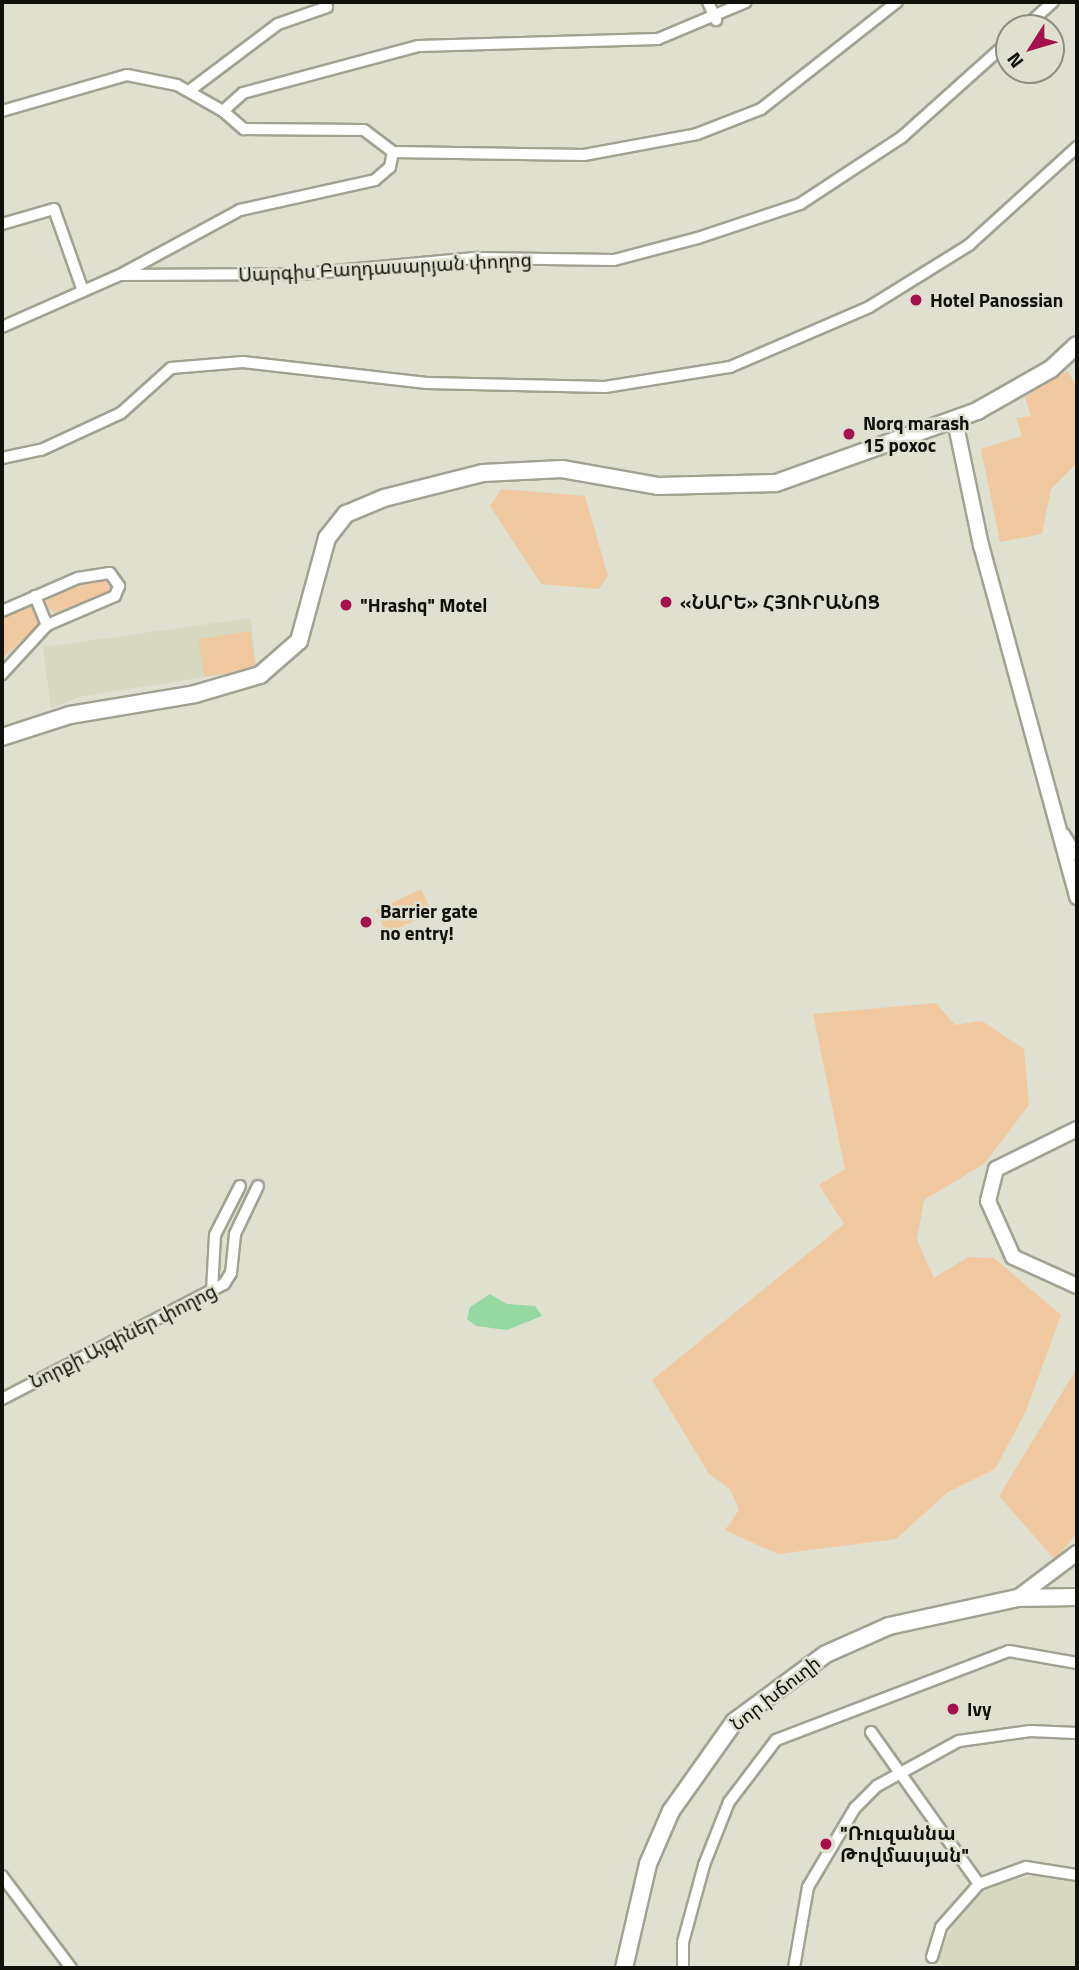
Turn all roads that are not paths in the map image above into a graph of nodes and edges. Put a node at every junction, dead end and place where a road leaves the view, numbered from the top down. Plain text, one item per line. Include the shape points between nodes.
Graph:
1 (708, 2) edge
2 (746, 2) edge
3 (897, 2) edge
4 (1053, 2) edge
5 (327, 8) dead end
6 (1040, 14) edge
7 (716, 20) junction
8 (995, 54) edge
9 (189, 91) junction
10 (2, 111) edge
11 (223, 111) junction
12 (1076, 150) edge
13 (393, 152) junction
14 (2, 224) edge
15 (120, 275) junction
16 (83, 291) junction
17 (2, 327) edge
18 (1077, 345) edge
19 (955, 421) junction
20 (2, 458) edge
21 (35, 596) junction
22 (2, 611) edge
23 (47, 625) junction
24 (2, 674) edge
25 (2, 737) edge
26 (1059, 826) junction
27 (1077, 855) edge
28 (1077, 897) edge
29 (1077, 1129) edge
30 (240, 1186) dead end
31 (258, 1186) dead end
32 (1077, 1286) edge
33 (212, 1291) junction
34 (2, 1399) edge
35 (1077, 1553) edge
36 (1077, 1597) edge
37 (1017, 1598) junction
38 (1077, 1663) edge
39 (871, 1732) dead end
40 (1077, 1733) edge
41 (898, 1770) junction
42 (1077, 1875) edge
43 (2, 1876) edge
44 (979, 1884) junction
45 (932, 1957) dead end
46 (71, 1968) edge
47 (624, 1968) edge
48 (683, 1968) edge
49 (794, 1968) edge

1 - 7 street
2 - 7 street
3 - 13 street via 761,109 697,134 584,155
4 - 6 street
5 - 9 street via 278,24
7 - 11 street via 658,39 602,45 419,46 243,93
8 - 15 street, Սարգիս Բաղդասարյան փողոց via 902,137 800,204 614,260 477,258 303,274
9 - 10 street via 127,75
9 - 11 street
11 - 13 street via 244,129 364,130 384,139
12 - 20 street via 969,245 869,307 730,367 605,387 427,383 243,362 171,368 121,413 41,450
13 - 15 street via 390,167 375,180 240,210
14 - 16 street via 54,209
15 - 16 street, Սարգիս Բաղդասարյան փողոց
16 - 17 street, Սարգիս Բաղդասարյան փողոց
18 - 19 main road via 1051,369
19 - 25 main road via 776,483 658,486 562,469 483,473 384,498 346,514 327,538 299,641 260,675 195,694 70,715
19 - 26 street via 981,545
21 - 22 street
21 - 23 street
21 - 23 street via 78,578 110,573 118,581 114,596
23 - 24 street
26 - 27 street
26 - 28 street
29 - 32 street via 996,1169 989,1201 1013,1257
30 - 33 street via 215,1235
31 - 33 street, Նորքի Այգիներ փողոց via 235,1234 230,1279
33 - 34 street, Նորքի Այգիներ փողոց
35 - 37 street
36 - 37 main road, Նոր խճուղի
37 - 47 main road, Նոր խճուղի via 949,1609 853,1641 785,1681 734,1722 671,1811 648,1864
38 - 48 street via 1009,1651 776,1740 724,1814 683,1942
39 - 41 street
40 - 41 street via 993,1733 959,1741
41 - 44 street
41 - 49 street via 855,1808 808,1887
42 - 44 street via 1026,1867
43 - 46 street
44 - 45 street via 941,1927

